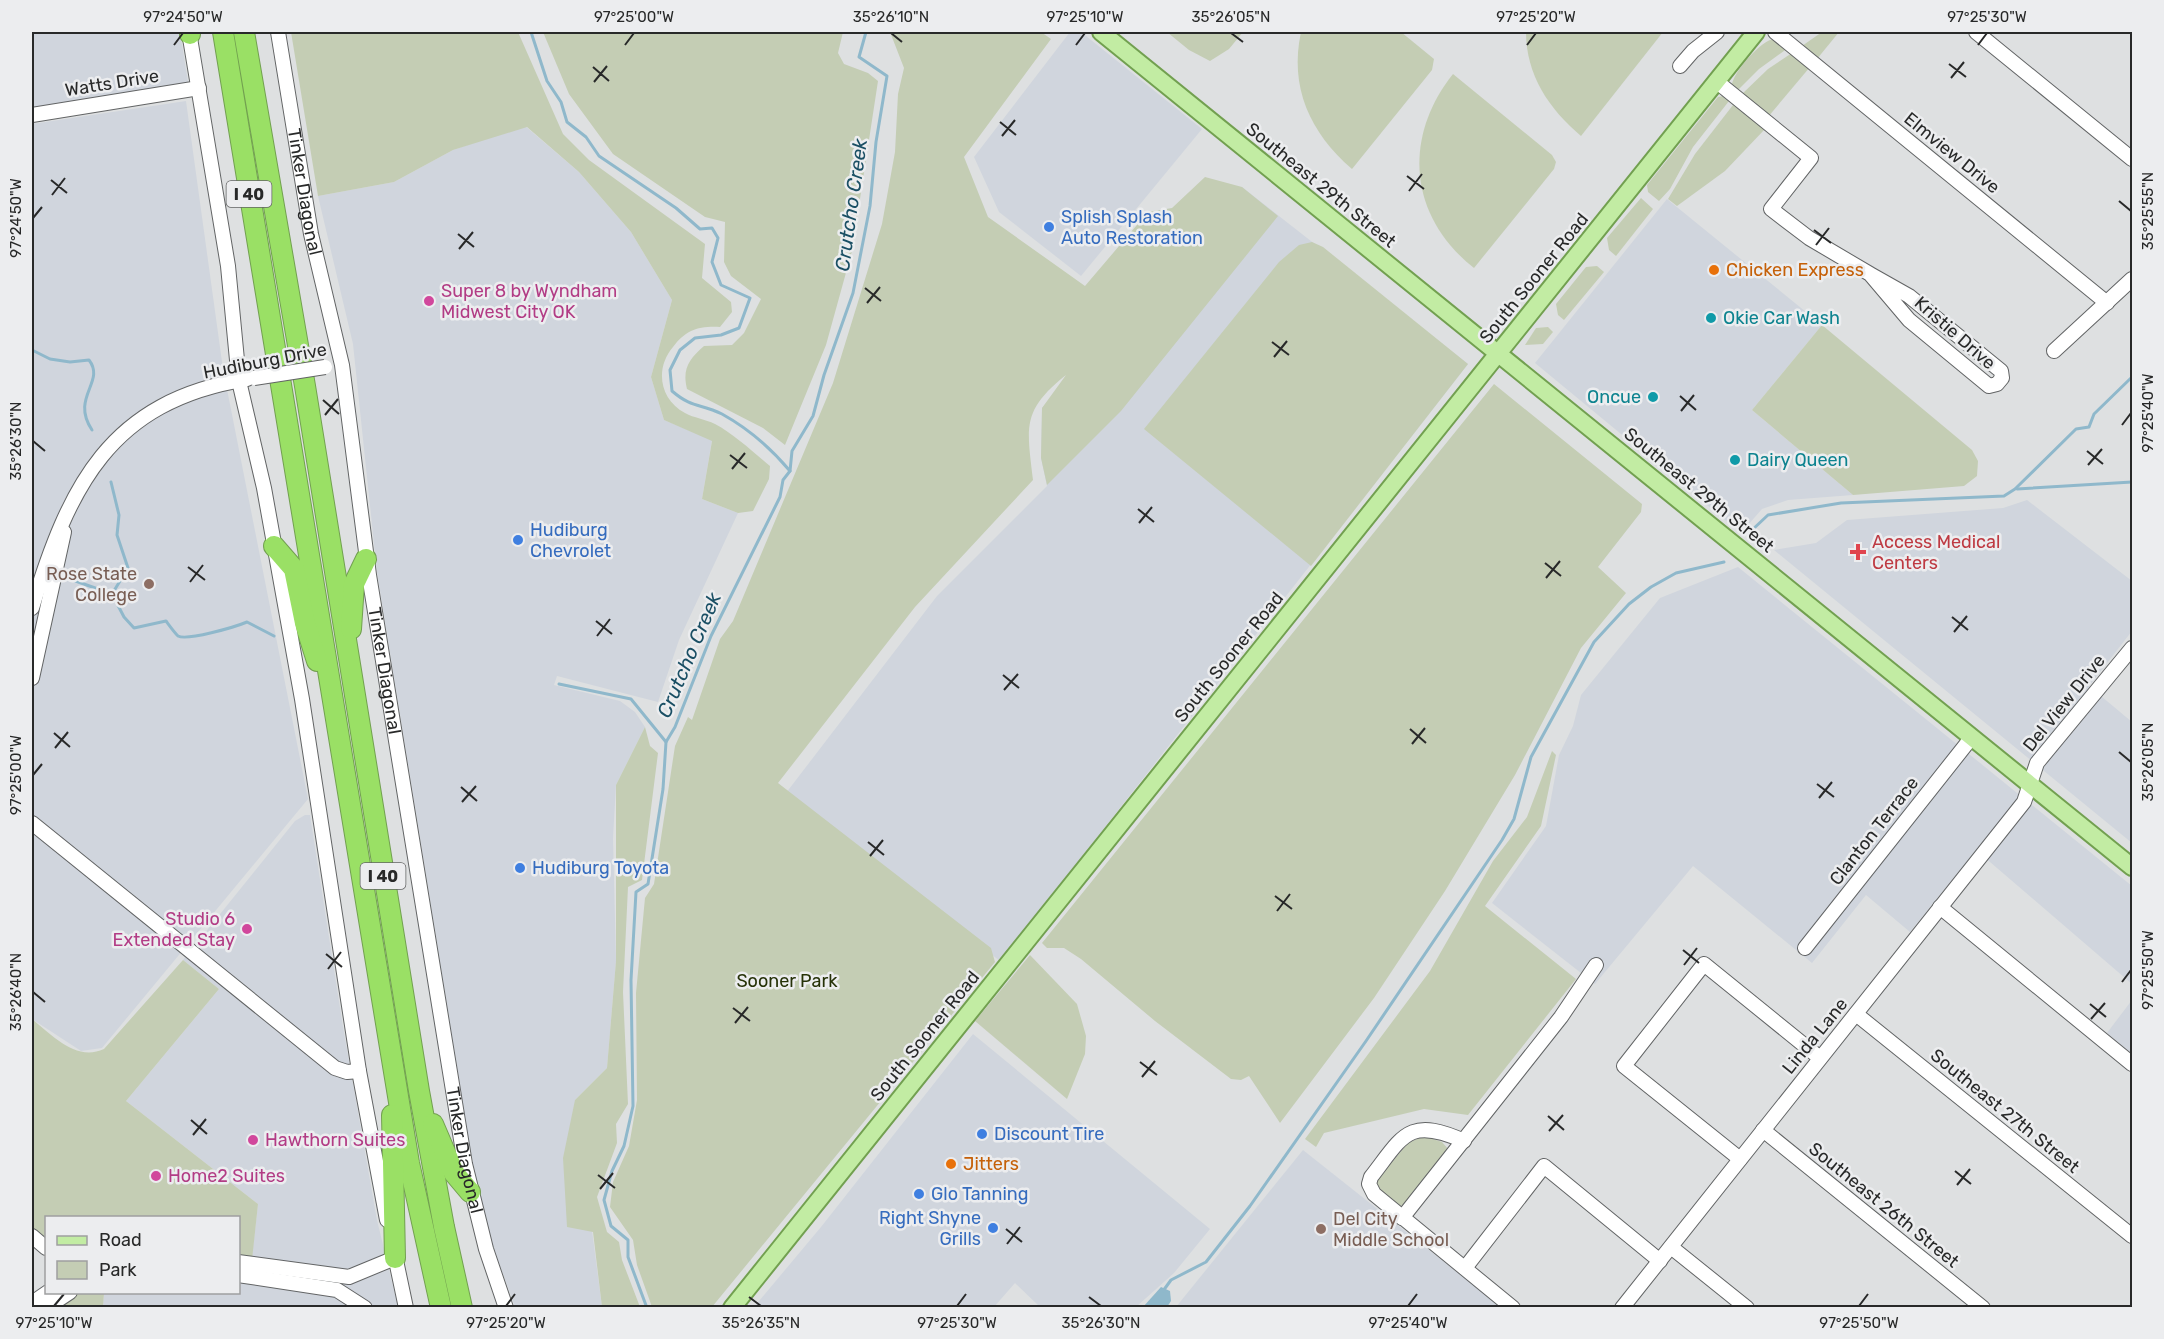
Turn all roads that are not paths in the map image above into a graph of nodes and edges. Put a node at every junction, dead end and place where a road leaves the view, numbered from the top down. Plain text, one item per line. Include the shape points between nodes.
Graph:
1 (190, 32) edge
2 (223, 32) edge
3 (243, 32) edge
4 (279, 32) edge
5 (1101, 32) edge
6 (1717, 32) edge
7 (1756, 32) edge
8 (1774, 32) edge
9 (1976, 32) edge
10 (1680, 66) dead end
11 (1716, 81) junction
12 (199, 88) junction
13 (32, 115) edge
14 (2133, 159) edge
15 (1870, 274) junction
16 (2133, 279) edge
17 (2108, 303) junction
18 (2054, 351) dead end
19 (1498, 353) junction
20 (342, 365) junction
21 (239, 381) junction
22 (199, 392) junction
23 (243, 401) junction
24 (67, 512) junction
25 (274, 546) junction
26 (366, 560) junction
27 (32, 610) edge
28 (46, 620) junction
29 (36, 641) edge
30 (2133, 648) edge
31 (348, 662) junction
32 (32, 678) edge
33 (338, 727) junction
34 (1972, 737) junction
35 (2030, 784) junction
36 (32, 824) edge
37 (2133, 867) edge
38 (1940, 907) junction
39 (1805, 948) dead end
40 (1596, 965) dead end
41 (1856, 1014) junction
42 (392, 1058) junction
43 (1820, 1058) junction
44 (2133, 1064) edge
45 (359, 1071) junction
46 (419, 1091) junction
47 (1763, 1130) junction
48 (1464, 1141) junction
49 (1740, 1159) junction
50 (470, 1192) junction
51 (1402, 1218) junction
52 (32, 1236) edge
53 (2133, 1236) edge
54 (45, 1247) edge
55 (1671, 1247) junction
56 (395, 1258) junction
57 (1660, 1261) junction
58 (240, 1262) edge
59 (1465, 1268) junction
60 (240, 1275) edge
61 (67, 1294) edge
62 (37, 1305) edge
63 (365, 1308) edge
64 (406, 1308) edge
65 (441, 1308) edge
66 (462, 1308) edge
67 (506, 1308) edge
68 (732, 1308) edge
69 (1513, 1308) edge
70 (1623, 1308) edge
71 (1747, 1308) edge
72 (1983, 1308) edge

1 - 12 street
2 - 33 highway, I 40
3 - 31 highway, Tinker Diagonal / I 40
4 - 20 street, Tinker Diagonal via 310,234
5 - 19 main road, Southeast 29th Street
6 - 10 street
7 - 11 main road, South Sooner Road
8 - 17 street, Elmview Drive
9 - 14 street
11 - 15 street, Kristie Drive via 1811,158 1771,209 1809,238
11 - 19 main road, South Sooner Road
12 - 13 street, Watts Drive
12 - 21 street via 228,266
15 - 15 street, Kristie Drive via 1909,296 2001,371 2002,378 1989,386 1909,320
16 - 17 street
17 - 18 street
19 - 34 main road, Southeast 29th Street
19 - 68 main road, South Sooner Road
20 - 21 street, Hudiburg Drive, bridge
20 - 26 street, Tinker Diagonal
21 - 22 street, Hudiburg Drive
21 - 23 street
22 - 23 street via 227,393
22 - 24 street, Hudiburg Drive via 155,411 123,433 88,472
23 - 25 street
24 - 27 street, Hudiburg Drive via 47,558
24 - 28 street, Hudiburg Drive
25 - 33 highway via 294,569 305,623
25 - 45 street via 302,699
26 - 31 highway via 354,584
26 - 50 street, Tinker Diagonal
27 - 28 street
28 - 29 street, Hudiburg Drive
29 - 32 street, Hudiburg Drive
30 - 35 street, Del View Drive via 2037,763
31 - 46 highway, Tinker Diagonal / I 40
33 - 42 highway, I 40
34 - 35 main road, Southeast 29th Street
34 - 39 street, Clanton Terrace
35 - 37 main road, Southeast 29th Street
35 - 38 street, Linda Lane via 2024,802
36 - 45 street via 334,1068
38 - 41 street, Linda Lane
38 - 44 street
40 - 48 street via 1561,1017
41 - 43 street, Linda Lane
41 - 53 street, Southeast 27th Street
42 - 56 highway
42 - 65 highway, I 40 via 409,1163
43 - 47 street, Linda Lane
43 - 49 street via 1704,964 1624,1066
45 - 56 street
46 - 50 highway via 454,1173
46 - 66 highway, Tinker Diagonal / I 40
47 - 49 street, Linda Lane
47 - 72 street, Southeast 26th Street
48 - 51 street
48 - 51 street via 1427,1128 1401,1138 1369,1184 1374,1194
49 - 55 street, Linda Lane
50 - 67 street, Tinker Diagonal
51 - 59 street
52 - 54 street
55 - 57 street, Linda Lane
55 - 71 street
56 - 58 street via 349,1277
56 - 64 street
57 - 59 street via 1544,1166
57 - 70 street, Linda Lane
59 - 69 street
60 - 63 street via 337,1290
61 - 62 street

